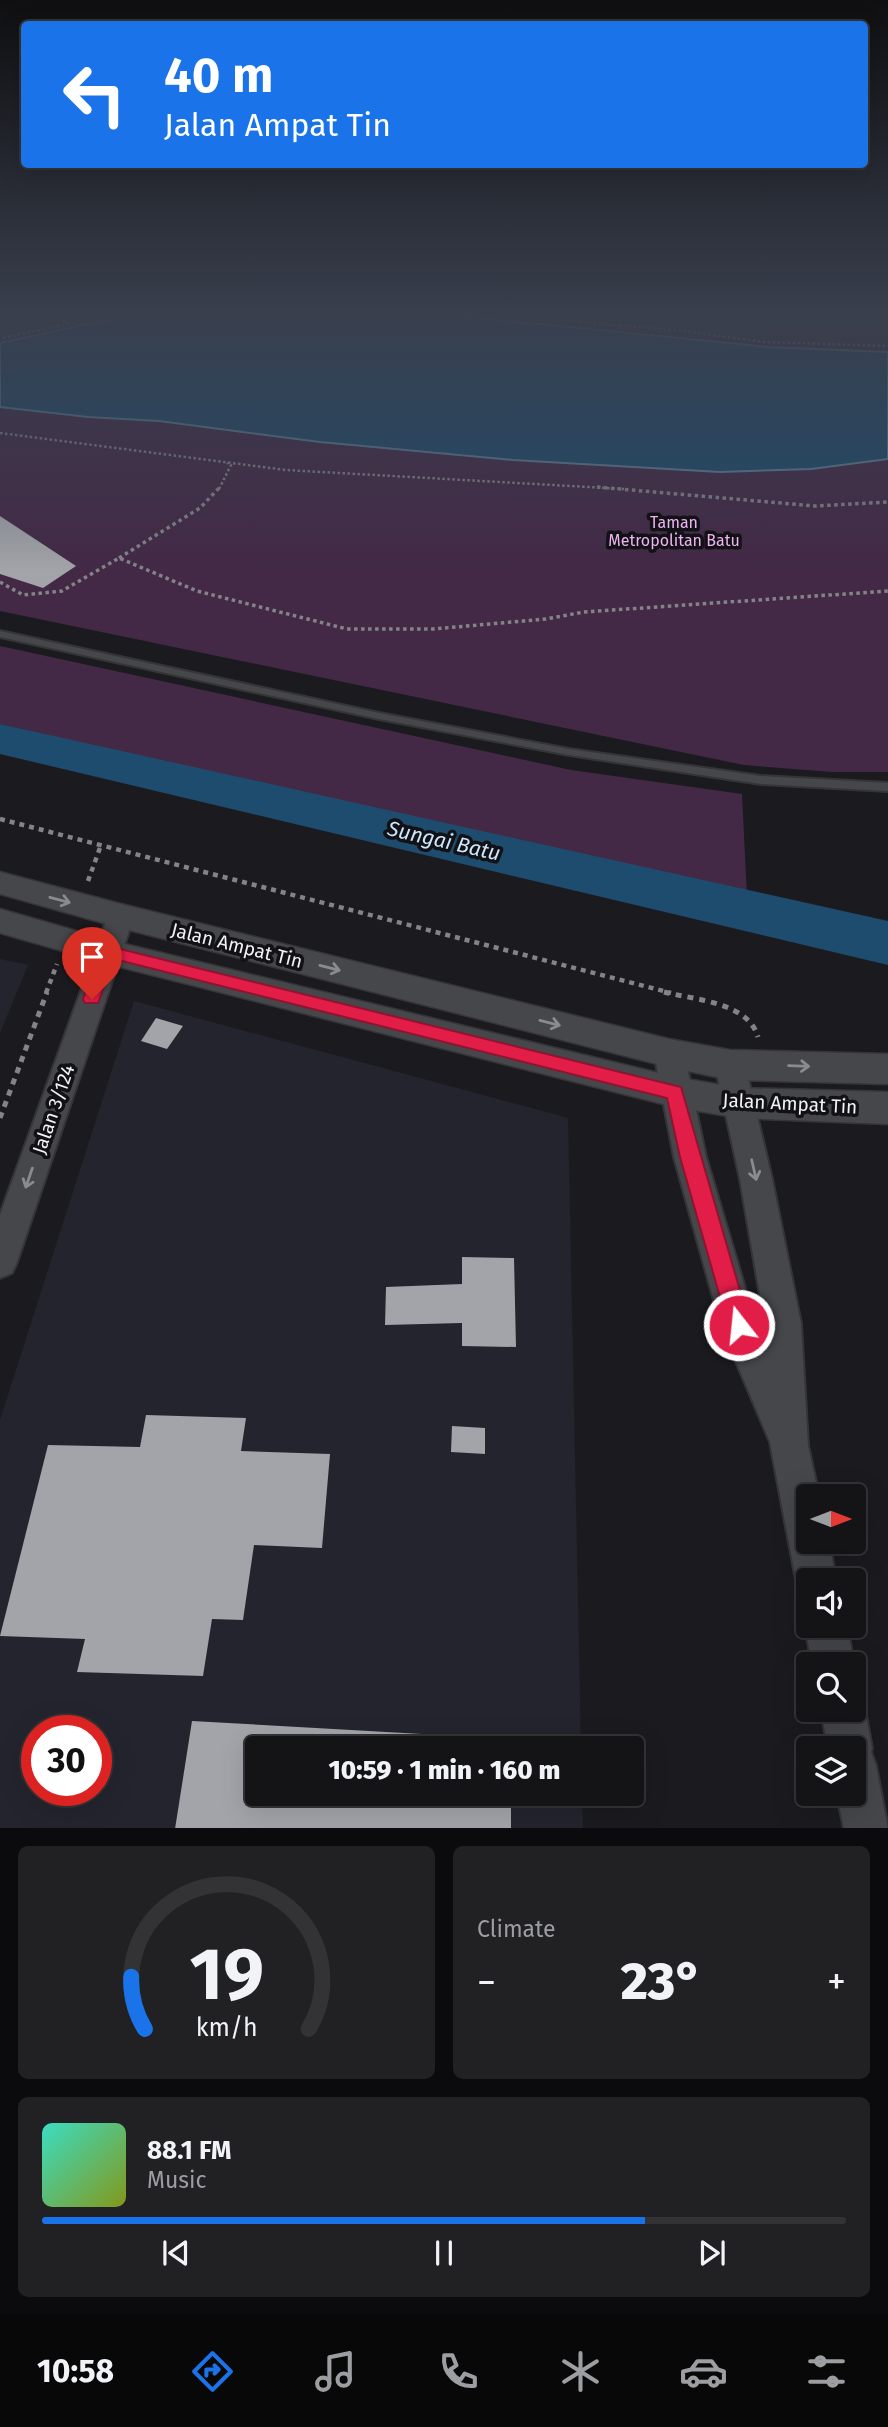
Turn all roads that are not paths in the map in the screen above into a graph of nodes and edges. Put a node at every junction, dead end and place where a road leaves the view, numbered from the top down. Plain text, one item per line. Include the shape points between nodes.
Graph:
1 (0, 634) edge
2 (888, 787) edge
3 (0, 883) edge
4 (121, 916) junction
5 (0, 921) edge
6 (108, 952) junction
7 (669, 1053) junction
8 (748, 1065) junction
9 (888, 1069) edge
10 (675, 1092) junction
11 (739, 1103) junction
12 (888, 1108) edge
13 (0, 1262) edge
14 (789, 1446) junction
15 (797, 1484) edge
16 (862, 1806) edge
17 (867, 1828) edge

1 - 2 lane via 329,708 567,750 763,780
3 -> 4 street, Jalan Ampat Tin
4 - 6 street, Jalan 3/124
4 -> 7 street, Jalan Ampat Tin
5 - 6 street, Jalan Ampat Tin
6 - 10 street, Jalan Ampat Tin
6 -> 13 street, Jalan 3/124
7 - 8 street, Jalan Ampat Tin
7 - 10 street
8 -> 9 street, Jalan Ampat Tin
8 - 11 street
10 - 11 street, Jalan Ampat Tin
10 - 14 street via 739,1325
11 - 12 street, Jalan Ampat Tin
11 -> 14 street via 783,1324
14 - 15 street
16 - 17 street

